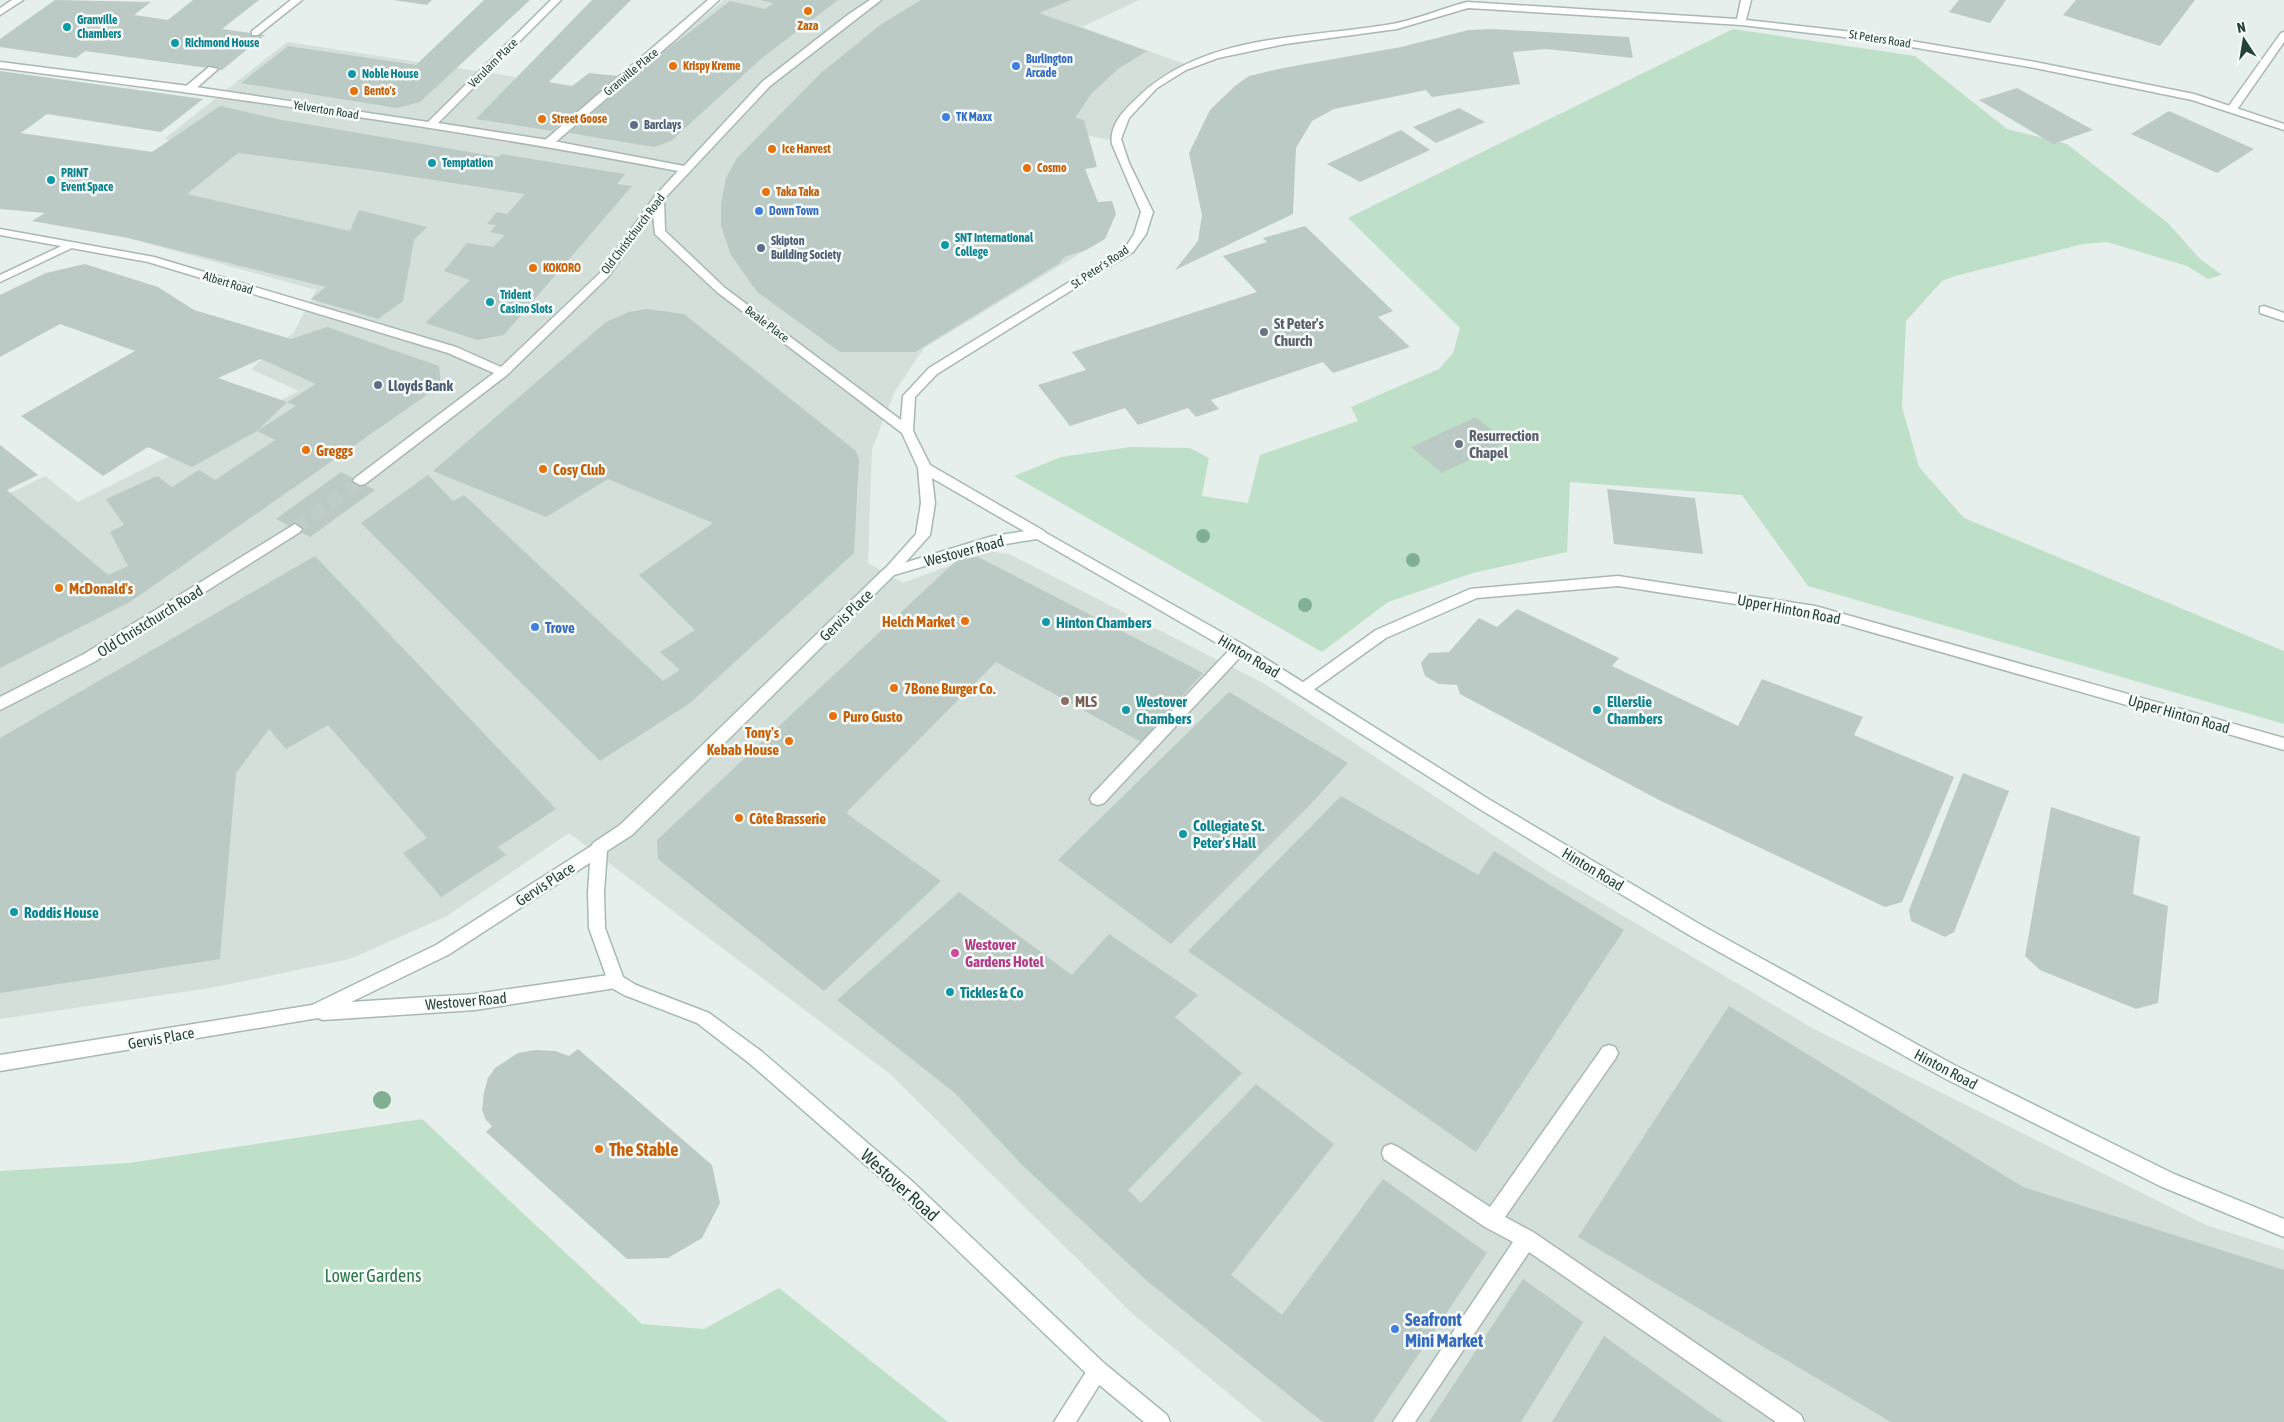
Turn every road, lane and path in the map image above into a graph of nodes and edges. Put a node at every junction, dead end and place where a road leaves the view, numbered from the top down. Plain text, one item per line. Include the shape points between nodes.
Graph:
1 (18, 0) edge
2 (297, 0) edge
3 (556, 0) edge
4 (714, 0) edge
5 (876, 0) edge
6 (1746, 0) edge
7 (1469, 2) edge
8 (0, 12) edge
9 (1741, 22) junction
10 (255, 33) dead end
11 (2284, 36) edge
12 (0, 65) edge
13 (213, 69) dead end
14 (189, 89) junction
15 (2232, 109) junction
16 (430, 126) junction
17 (2284, 127) edge
18 (548, 143) junction
19 (685, 170) junction
20 (659, 198) junction
21 (0, 232) edge
22 (70, 245) junction
23 (0, 279) edge
24 (2264, 310) dead end
25 (2284, 317) edge
26 (503, 372) junction
27 (907, 431) junction
28 (926, 468) junction
29 (360, 481) tunnel mouth
30 (294, 529) tunnel mouth
31 (1039, 534) junction
32 (889, 572) junction
33 (1239, 649) junction
34 (1304, 689) junction
35 (0, 704) edge
36 (2284, 744) edge
37 (1098, 800) dead end
38 (599, 848) junction
39 (616, 982) junction
40 (314, 1012) junction
41 (1610, 1053) dead end
42 (0, 1063) edge
43 (1391, 1152) dead end
44 (1492, 1220) junction
45 (2284, 1228) edge
46 (1526, 1239) junction
47 (1098, 1371) junction
48 (1064, 1422) edge
49 (1160, 1422) edge
50 (1404, 1422) edge
51 (1794, 1422) edge

1 - 8 street
2 - 10 street
3 - 16 street, Verulam Place
4 - 18 street, Granville Place
5 - 19 street, Old Christchurch Road via 766,84
6 - 9 street
7 - 9 street, St Peters Road
7 - 27 street, St. Peter's Road via 1433,18 1388,28 1235,51 1186,65 1167,77 1138,100 1120,124 1116,141 1147,212 1140,234 1128,250 933,371 909,396
9 - 15 street, St Peters Road via 1870,36 2035,65 2194,97
11 - 15 street
12 - 14 street, Yelverton Road
13 - 14 street
14 - 16 street, Yelverton Road
15 - 17 street, St Peters Road
16 - 18 street, Yelverton Road
18 - 19 street, Yelverton Road
19 - 20 street, Old Christchurch Road
20 - 26 street, Old Christchurch Road via 604,275
20 - 27 street, Beale Place via 659,232 721,290
21 - 22 street, Albert Road
22 - 23 street
22 - 26 street, Albert Road via 150,259 452,350
24 - 25 street
26 - 29 street, Old Christchurch Road
27 - 28 street
28 - 31 street, Hinton Road
28 - 32 street, Gervis Place via 928,503 922,535
30 - 35 street, Old Christchurch Road via 89,658
31 - 32 street, Westover Road via 993,541
31 - 33 street, Hinton Road
32 - 38 street, Gervis Place via 626,830
33 - 34 street, Hinton Road
33 - 37 street
34 - 36 street, Upper Hinton Road via 1381,634 1475,593 1618,581 1815,611
34 - 45 street, Hinton Road via 1484,804 1695,930 1950,1072 2167,1180
38 - 39 street via 597,928
38 - 40 street, Gervis Place via 442,950
39 - 40 street, Westover Road via 475,1002
39 - 47 street, Westover Road via 703,1018 754,1057 907,1189
40 - 42 street, Gervis Place
41 - 44 street
43 - 44 street
44 - 46 street
46 - 50 street
46 - 51 street
47 - 48 street
47 - 49 street, Westover Road

